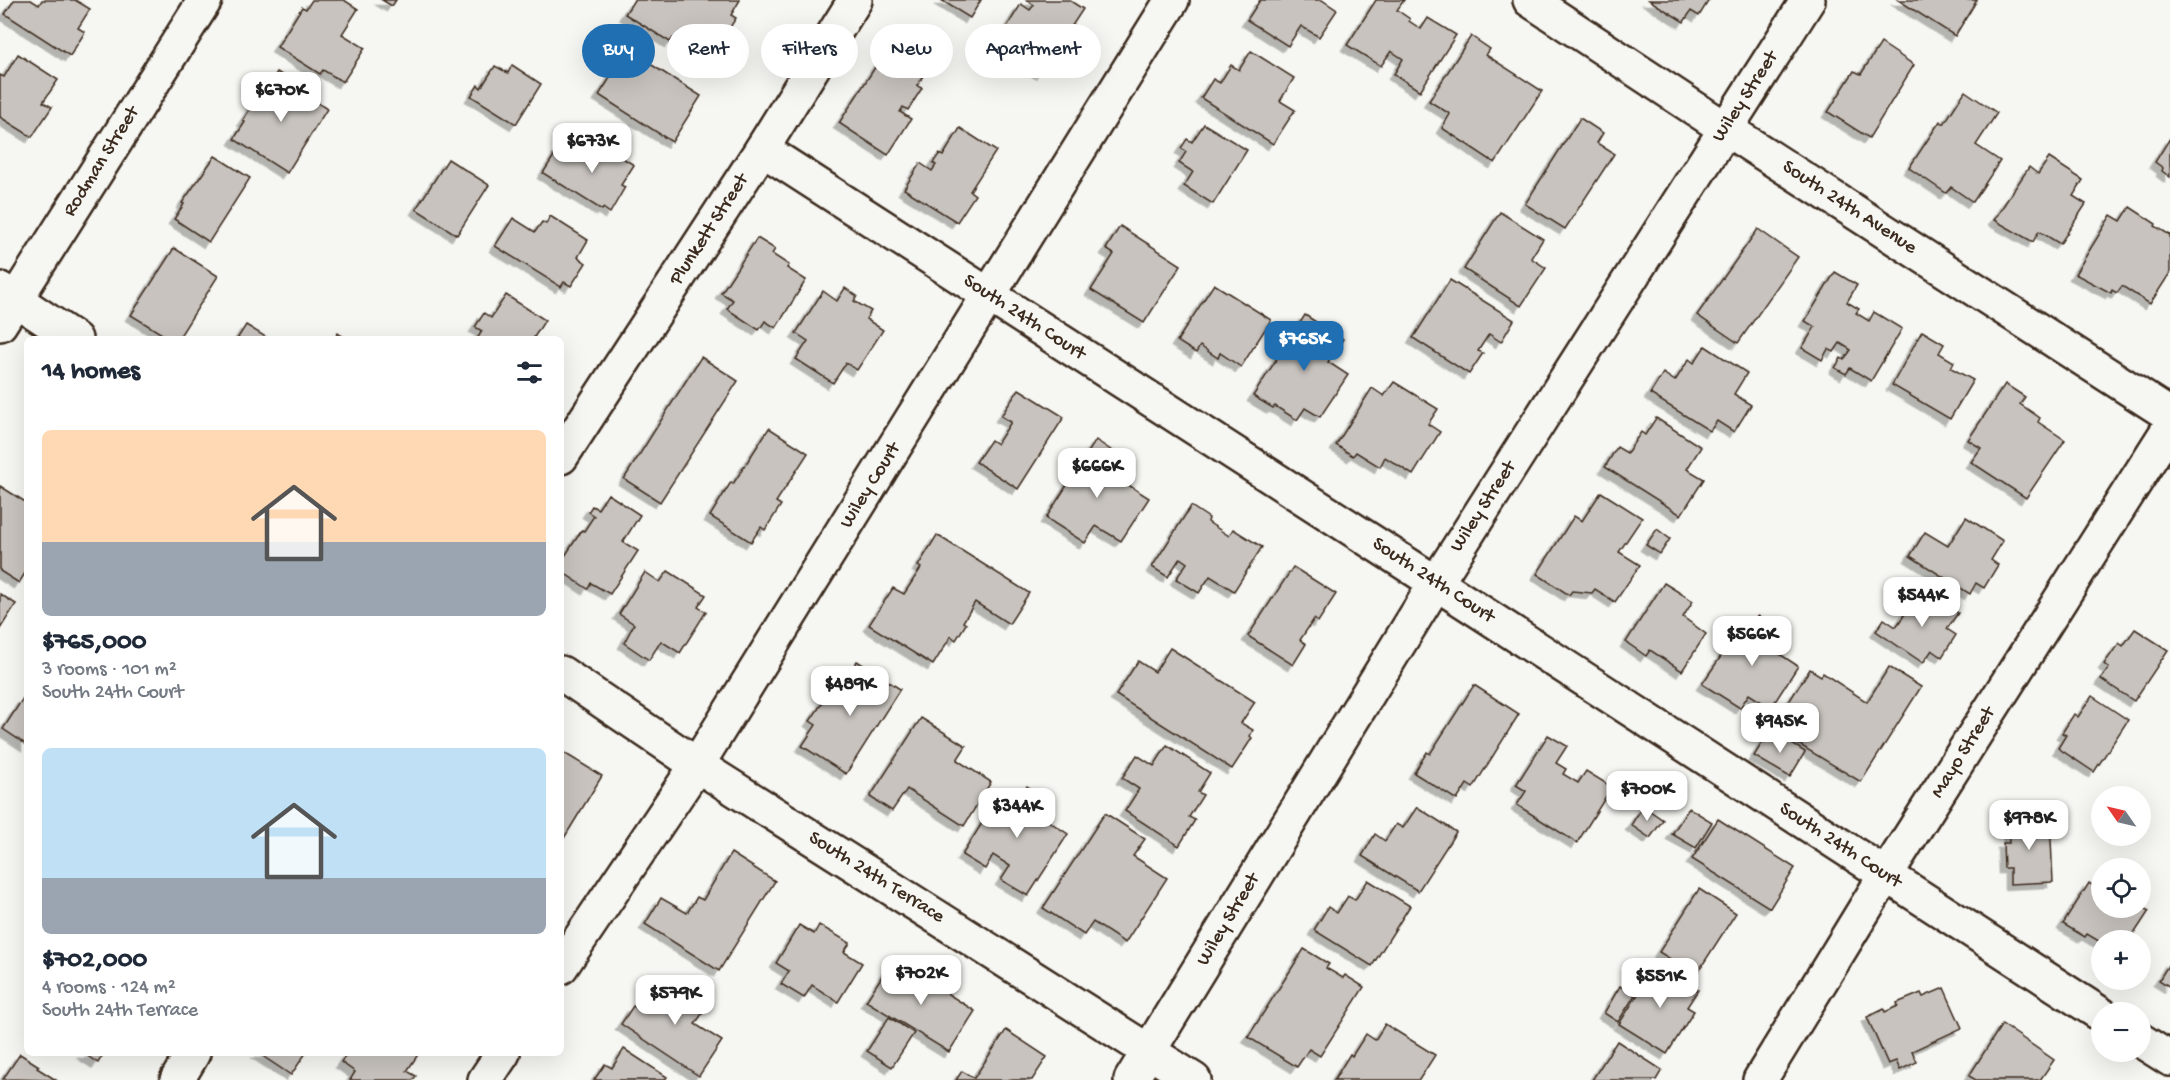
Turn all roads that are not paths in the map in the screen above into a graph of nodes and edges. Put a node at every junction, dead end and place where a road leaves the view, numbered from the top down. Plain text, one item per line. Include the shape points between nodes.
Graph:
1 (205, 0) edge
2 (855, 0) edge
3 (1172, 0) edge
4 (1530, 0) edge
5 (1809, 0) edge
6 (1726, 129) junction
7 (762, 149) junction
8 (989, 296) junction
9 (5, 304) edge
10 (69, 336) edge
11 (2170, 414) edge
12 (2170, 427) edge
13 (564, 452) edge
14 (1436, 583) junction
15 (564, 675) edge
16 (697, 765) junction
17 (1885, 876) junction
18 (564, 963) edge
19 (2091, 1008) edge
20 (2151, 1048) edge
21 (1149, 1051) junction
22 (501, 1056) edge
23 (2170, 1059) edge
24 (485, 1080) edge
25 (1131, 1080) edge
26 (1194, 1080) edge
27 (1760, 1080) edge

1 - 9 street, Rodman Street
2 - 7 street, Plunkett Street
3 - 8 street, Wiley Court
4 - 6 street, South 24th Avenue
5 - 6 street, Wiley Street
6 - 11 street, South 24th Avenue
6 - 14 street, Wiley Street
7 - 8 street, South 24th Court
7 - 13 street, Plunkett Street
8 - 14 street, South 24th Court
8 - 16 street, Wiley Court
9 - 10 street
12 - 17 street, Mayo Street
14 - 17 street, South 24th Court
14 - 21 street, Wiley Street
15 - 16 street, South 24th Terrace
16 - 18 street, Wiley Court
16 - 21 street, South 24th Terrace
17 - 19 street, South 24th Court
17 - 27 street, Mayo Street
20 - 23 street
21 - 25 street, Wiley Street
21 - 26 street, South 24th Terrace
22 - 24 street

